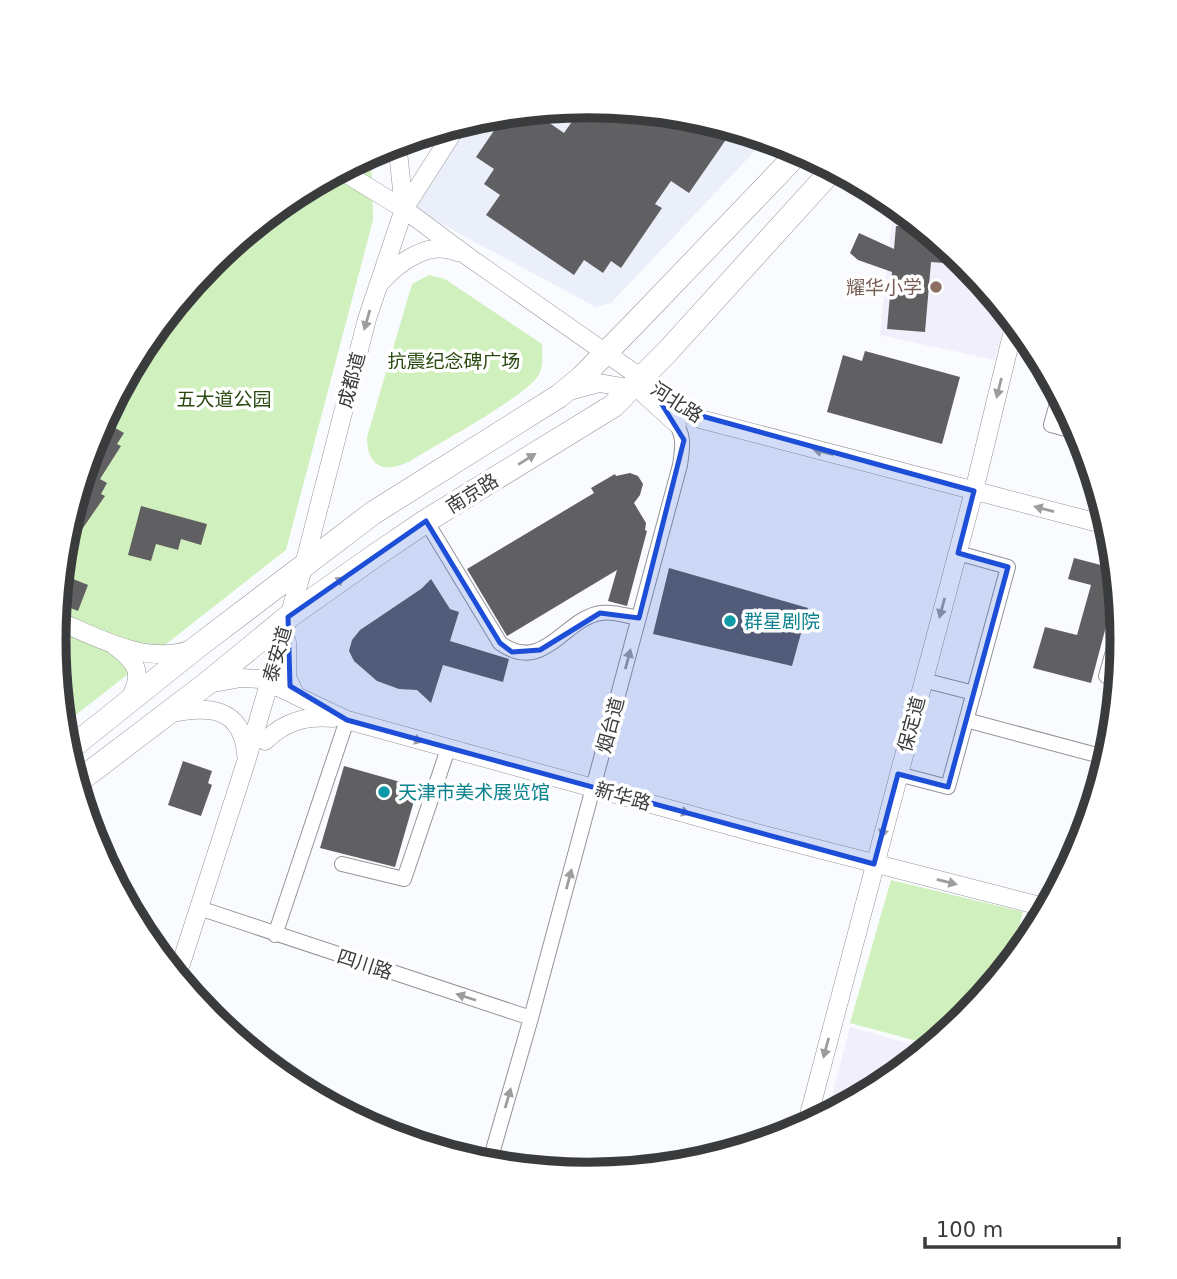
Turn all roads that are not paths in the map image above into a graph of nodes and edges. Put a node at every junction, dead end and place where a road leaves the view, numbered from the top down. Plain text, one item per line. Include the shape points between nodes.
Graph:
1 (450, 136) edge
2 (398, 154) edge
3 (792, 159) edge
4 (827, 175) edge
5 (349, 176) edge
6 (404, 209) junction
7 (470, 258) junction
8 (377, 287) junction
9 (1012, 334) edge
10 (606, 352) junction
11 (636, 382) junction
12 (559, 396) junction
13 (1056, 407) edge
14 (682, 418) junction
15 (1066, 429) edge
16 (974, 491) junction
17 (426, 521) junction
18 (1097, 523) edge
19 (958, 552) junction
20 (304, 565) junction
21 (288, 617) junction
22 (639, 618) junction
23 (67, 624) edge
24 (110, 642) junction
25 (197, 647) junction
26 (1109, 665) edge
27 (1106, 676) dead end
28 (923, 680) junction
29 (273, 683) junction
30 (205, 685) junction
31 (974, 692) junction
32 (295, 694) junction
33 (129, 701) junction
34 (162, 716) junction
35 (347, 720) junction
36 (966, 720) junction
37 (265, 741) junction
38 (77, 743) edge
39 (447, 749) junction
40 (1097, 755) edge
41 (246, 762) junction
42 (898, 774) junction
43 (84, 776) edge
44 (593, 787) junction
45 (342, 864) dead end
46 (874, 864) junction
47 (1038, 906) edge
48 (204, 910) junction
49 (275, 934) junction
50 (181, 966) edge
51 (189, 975) edge
52 (531, 1018) junction
53 (810, 1112) edge
54 (492, 1152) edge

1 - 6 street
2 - 6 street, 成都道
3 - 10 main road, 南京路
4 - 11 main road, 南京路
5 - 6 street, 河北路
6 - 7 street, 河北路
6 - 8 street, 成都道
7 - 8 street via 449,249 428,251 401,264
7 - 10 street, 河北路
8 -> 20 street, 成都道
9 -> 16 street, 保定道
10 - 11 street, 河北路
10 - 12 main road, 南京路
11 - 12 street via 587,384
11 - 14 street, 河北路
11 - 14 street
17 -> 11 main road, 南京路 via 613,406
12 - 20 main road, 南京路 via 373,513
13 - 15 street via 1051,425
16 -> 14 street, 河北路
14 - 22 street, 烟台道 via 680,466
18 -> 16 street, 河北路
16 - 19 street, 保定道
21 -> 17 main road, 南京路
17 - 22 street via 500,643 512,652 540,650 600,613
19 -> 28 street, 保定道
19 - 31 street via 1008,567
20 - 21 street, 成都道
20 - 25 main road, 南京路
21 - 29 street, 泰安道
21 - 30 main road, 南京路
21 - 32 street via 288,677
44 -> 22 street, 烟台道
23 - 24 street
24 - 25 street via 159,655
24 - 33 street via 137,668 137,684
25 - 33 main road, 南京路
26 - 27 street
28 - 31 street
28 - 42 street, 保定道
29 - 30 street, 新华路 via 241,678
29 - 32 street, 新华路
29 - 37 street, 泰安道
29 - 41 street, 泰安道
30 - 34 main road, 南京路
31 - 36 street
32 - 35 street, 新华路
33 - 38 main road, 南京路
34 - 41 street via 198,709 228,716 245,740
34 - 43 main road, 南京路
35 - 37 street via 296,720
35 -> 39 street, 新华路
35 - 49 street
36 - 40 street
36 - 42 street via 947,787
37 - 48 street, 泰安道
39 - 44 street, 新华路
39 - 45 street via 404,879
41 - 48 street, 泰安道
42 -> 46 street, 保定道
44 -> 46 street, 新华路
52 -> 44 street, 烟台道
46 -> 47 street, 新华路
46 -> 53 street, 保定道
48 - 49 street, 四川路
48 - 50 street, 泰安道
48 - 51 street, 泰安道
52 -> 49 street, 四川路
54 -> 52 street, 烟台道

